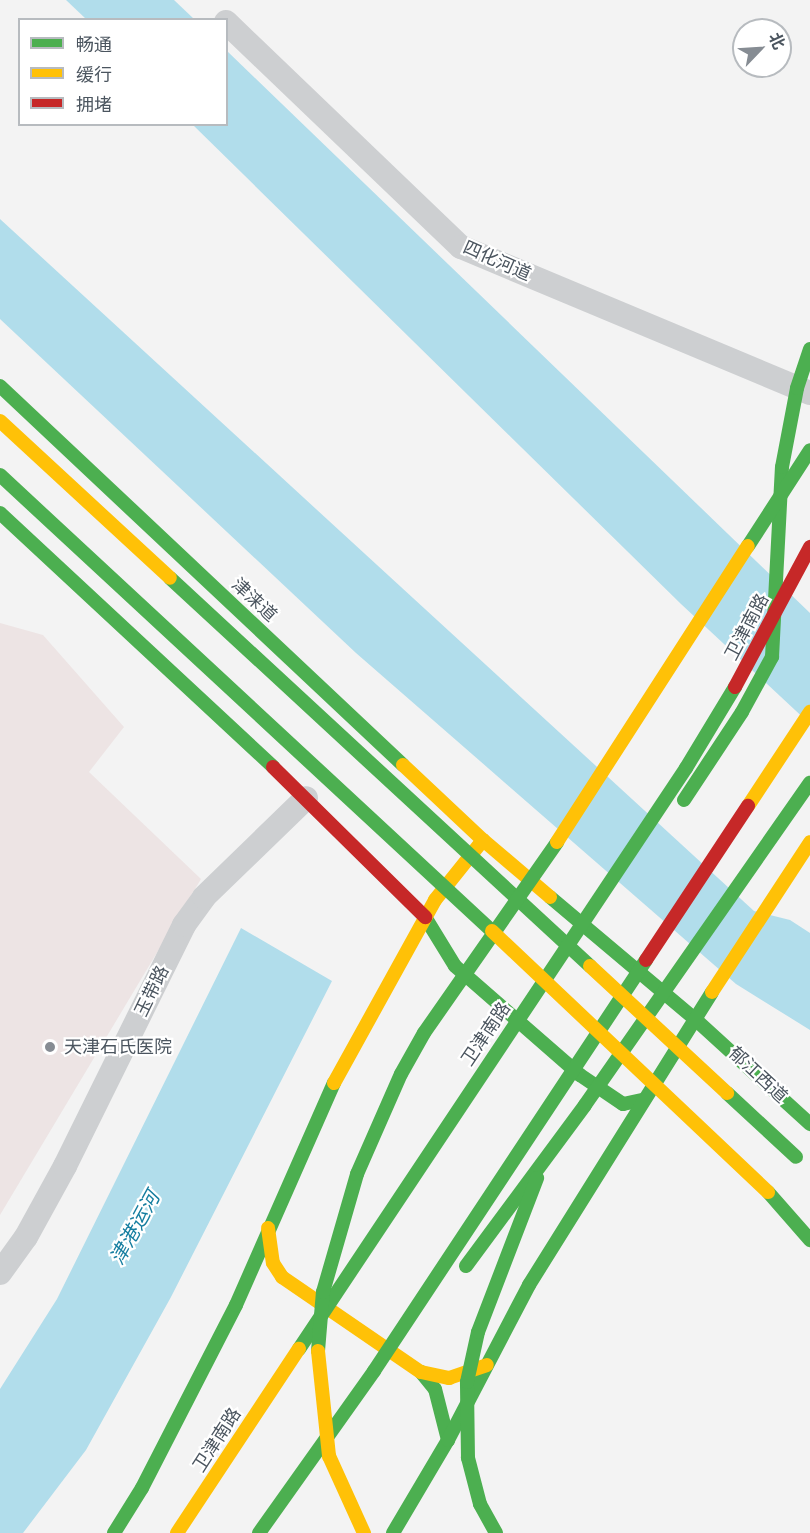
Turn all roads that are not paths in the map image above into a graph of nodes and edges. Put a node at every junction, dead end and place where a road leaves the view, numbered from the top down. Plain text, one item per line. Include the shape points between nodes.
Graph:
1 (228, 24) edge
2 (810, 349) edge
3 (0, 386) edge
4 (804, 390) edge
5 (0, 421) edge
6 (810, 450) edge
7 (0, 475) edge
8 (0, 513) edge
9 (810, 547) edge
10 (810, 712) edge
11 (810, 783) edge
12 (306, 798) junction
13 (678, 809) dead end
14 (483, 840) junction
15 (810, 842) edge
16 (425, 917) junction
17 (598, 928) joint
18 (695, 1019) junction
19 (674, 1052) junction
20 (706, 1052) dead end
21 (642, 1100) junction
22 (810, 1124) edge
23 (543, 1161) junction
24 (810, 1171) edge
25 (268, 1228) junction
26 (810, 1240) edge
27 (0, 1274) edge
28 (282, 1277) junction
29 (455, 1280) dead end
30 (242, 1292) junction
31 (434, 1307) dead end
32 (487, 1365) junction
33 (374, 1371) junction
34 (421, 1372) junction
35 (448, 1440) junction
36 (114, 1533) edge
37 (177, 1533) edge
38 (260, 1533) edge
39 (364, 1533) edge
40 (393, 1533) edge
41 (496, 1533) edge

1 - 4 street, 四化河道 via 461,247
2 - 4 main road
3 - 14 main road, 津涞道
4 - 13 main road, bridge via 782,467 776,642 767,670
5 - 24 main road, bridge
6 - 39 main road, bridge via 593,789 424,1033 401,1074 357,1174 323,1292 317,1361 329,1456
7 - 26 main road, bridge via 643,1070 768,1192
8 - 12 main road
9 - 37 main road, 卫津南路, bridge via 729,698 686,768
10 - 33 main road, bridge
11 - 23 main road, bridge
12 - 16 main road
12 - 27 street, 玉带路 via 204,897 184,925 65,1166
14 - 16 main road
14 - 17 main road, 津涞道
15 - 18 main road
16 - 21 main road via 455,966 572,1068 622,1104
16 - 25 main road via 316,1117
17 - 18 main road, 郁江西道
18 - 19 main road
18 - 22 main road, 郁江西道
19 - 20 main road, 郁江西道 via 697,1047
19 - 21 main road
21 - 32 main road via 529,1285
23 - 29 main road, bridge
23 - 41 main road, bridge via 484,1314 466,1382 465,1432 470,1466 480,1504
25 - 28 main road via 273,1263
25 - 30 main road
28 - 30 main road via 265,1278
28 - 34 main road
30 - 36 main road via 142,1488
31 - 33 main road, bridge
32 - 34 main road via 449,1378
32 - 35 main road
33 - 38 main road, bridge
34 - 35 main road via 435,1389
35 - 40 main road

